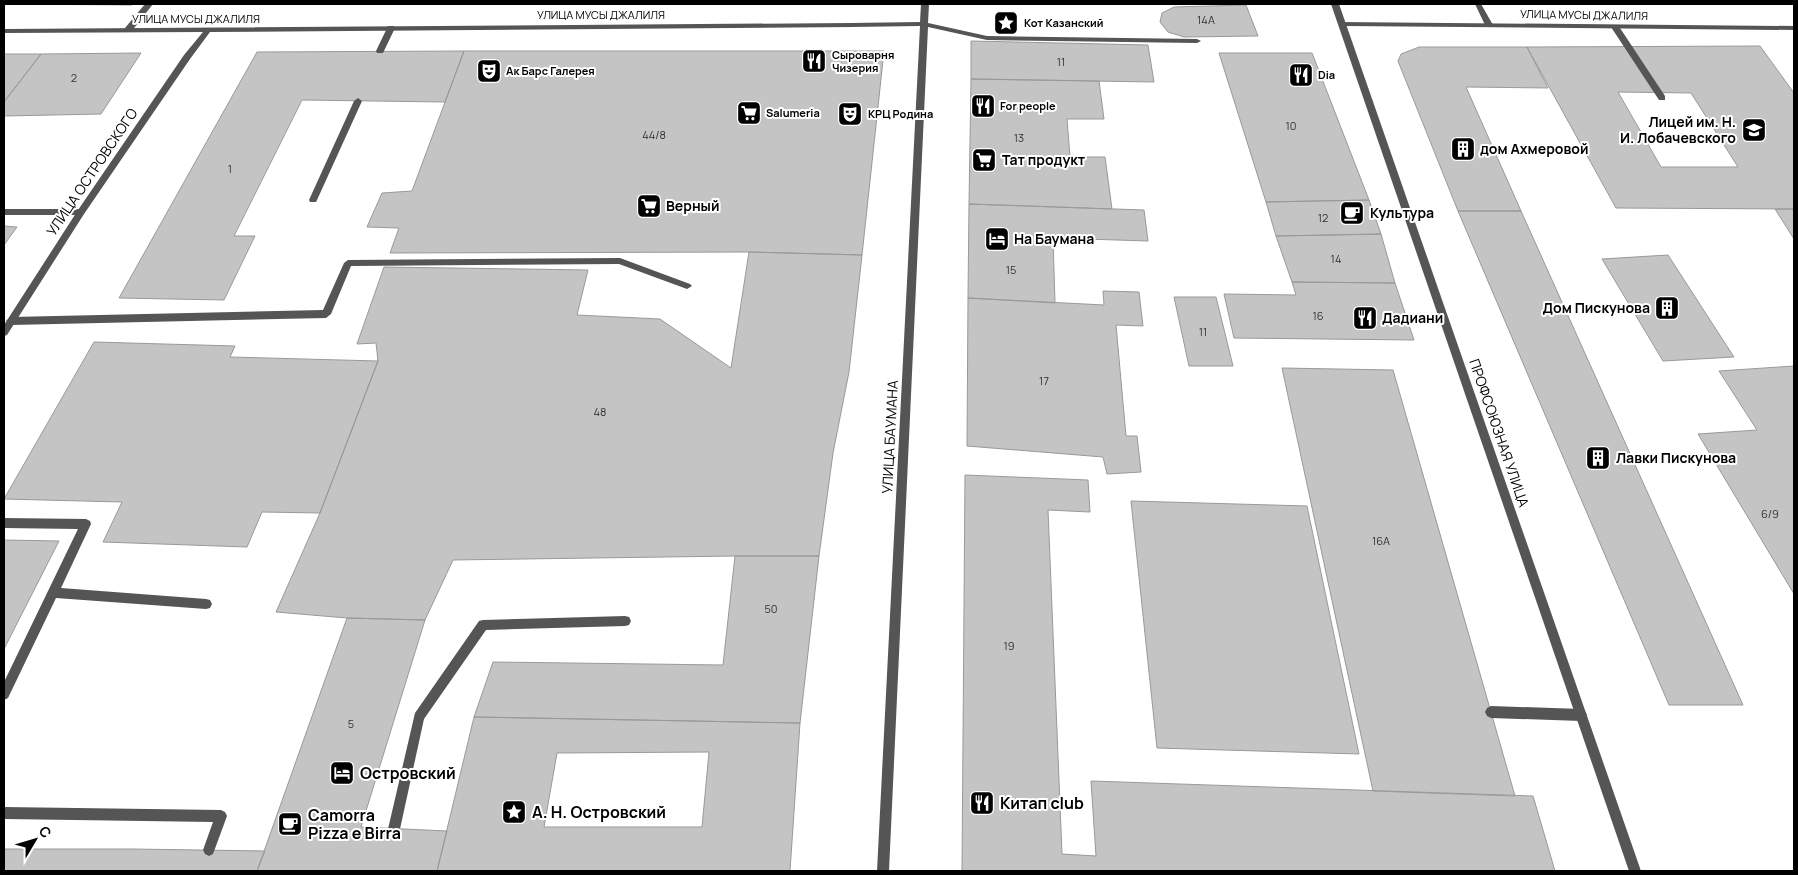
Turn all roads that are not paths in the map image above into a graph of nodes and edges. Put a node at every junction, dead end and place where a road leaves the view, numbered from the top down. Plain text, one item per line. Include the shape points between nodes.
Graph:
1 (149, 4) edge
2 (925, 4) edge
3 (1335, 4) edge
4 (1478, 4) edge
5 (923, 24) junction
6 (1344, 24) junction
7 (1489, 25) junction
8 (1615, 27) junction
9 (391, 28) junction
10 (128, 30) junction
11 (208, 30) junction
12 (1793, 30) edge
13 (4, 31) edge
14 (1197, 42) dead end
15 (380, 51) dead end
16 (1662, 98) dead end
17 (358, 101) dead end
18 (313, 200) dead end
19 (4, 212) edge
20 (81, 212) junction
21 (687, 286) dead end
22 (11, 321) junction
23 (4, 332) edge
24 (4, 523) edge
25 (53, 593) junction
26 (206, 604) dead end
27 (625, 621) dead end
28 (4, 694) edge
29 (1491, 712) dead end
30 (1581, 715) junction
31 (4, 814) edge
32 (394, 828) dead end
33 (209, 850) dead end
34 (883, 871) edge
35 (1635, 871) edge

1 - 10 street
2 - 5 street, УЛИЦА БАУМАНА
3 - 6 street, ПРОФСОЮЗНАЯ УЛИЦА
4 - 7 street
5 - 9 street, УЛИЦА МУСЫ ДЖАЛИЛЯ
5 - 14 street, УЛИЦА МУСЫ ДЖАЛИЛЯ via 987,38
5 - 34 street, УЛИЦА БАУМАНА
6 - 7 street, УЛИЦА МУСЫ ДЖАЛИЛЯ
6 - 30 street, ПРОФСОЮЗНАЯ УЛИЦА
7 - 8 street, УЛИЦА МУСЫ ДЖАЛИЛЯ
8 - 12 street, УЛИЦА МУСЫ ДЖАЛИЛЯ
8 - 16 street
9 - 11 street, УЛИЦА МУСЫ ДЖАЛИЛЯ
9 - 15 street
10 - 11 street, УЛИЦА МУСЫ ДЖАЛИЛЯ
10 - 13 street, УЛИЦА МУСЫ ДЖАЛИЛЯ
11 - 20 street, УЛИЦА ОСТРОВСКОГО via 186,57
17 - 18 street
19 - 20 street
20 - 22 street, УЛИЦА ОСТРОВСКОГО
21 - 22 street via 620,261 348,263 326,314
22 - 23 street, УЛИЦА ОСТРОВСКОГО
24 - 25 street via 86,524
25 - 26 street
25 - 28 street
27 - 32 street via 483,624 419,717
29 - 30 street
30 - 35 street, ПРОФСОЮЗНАЯ УЛИЦА
31 - 33 street via 220,816

